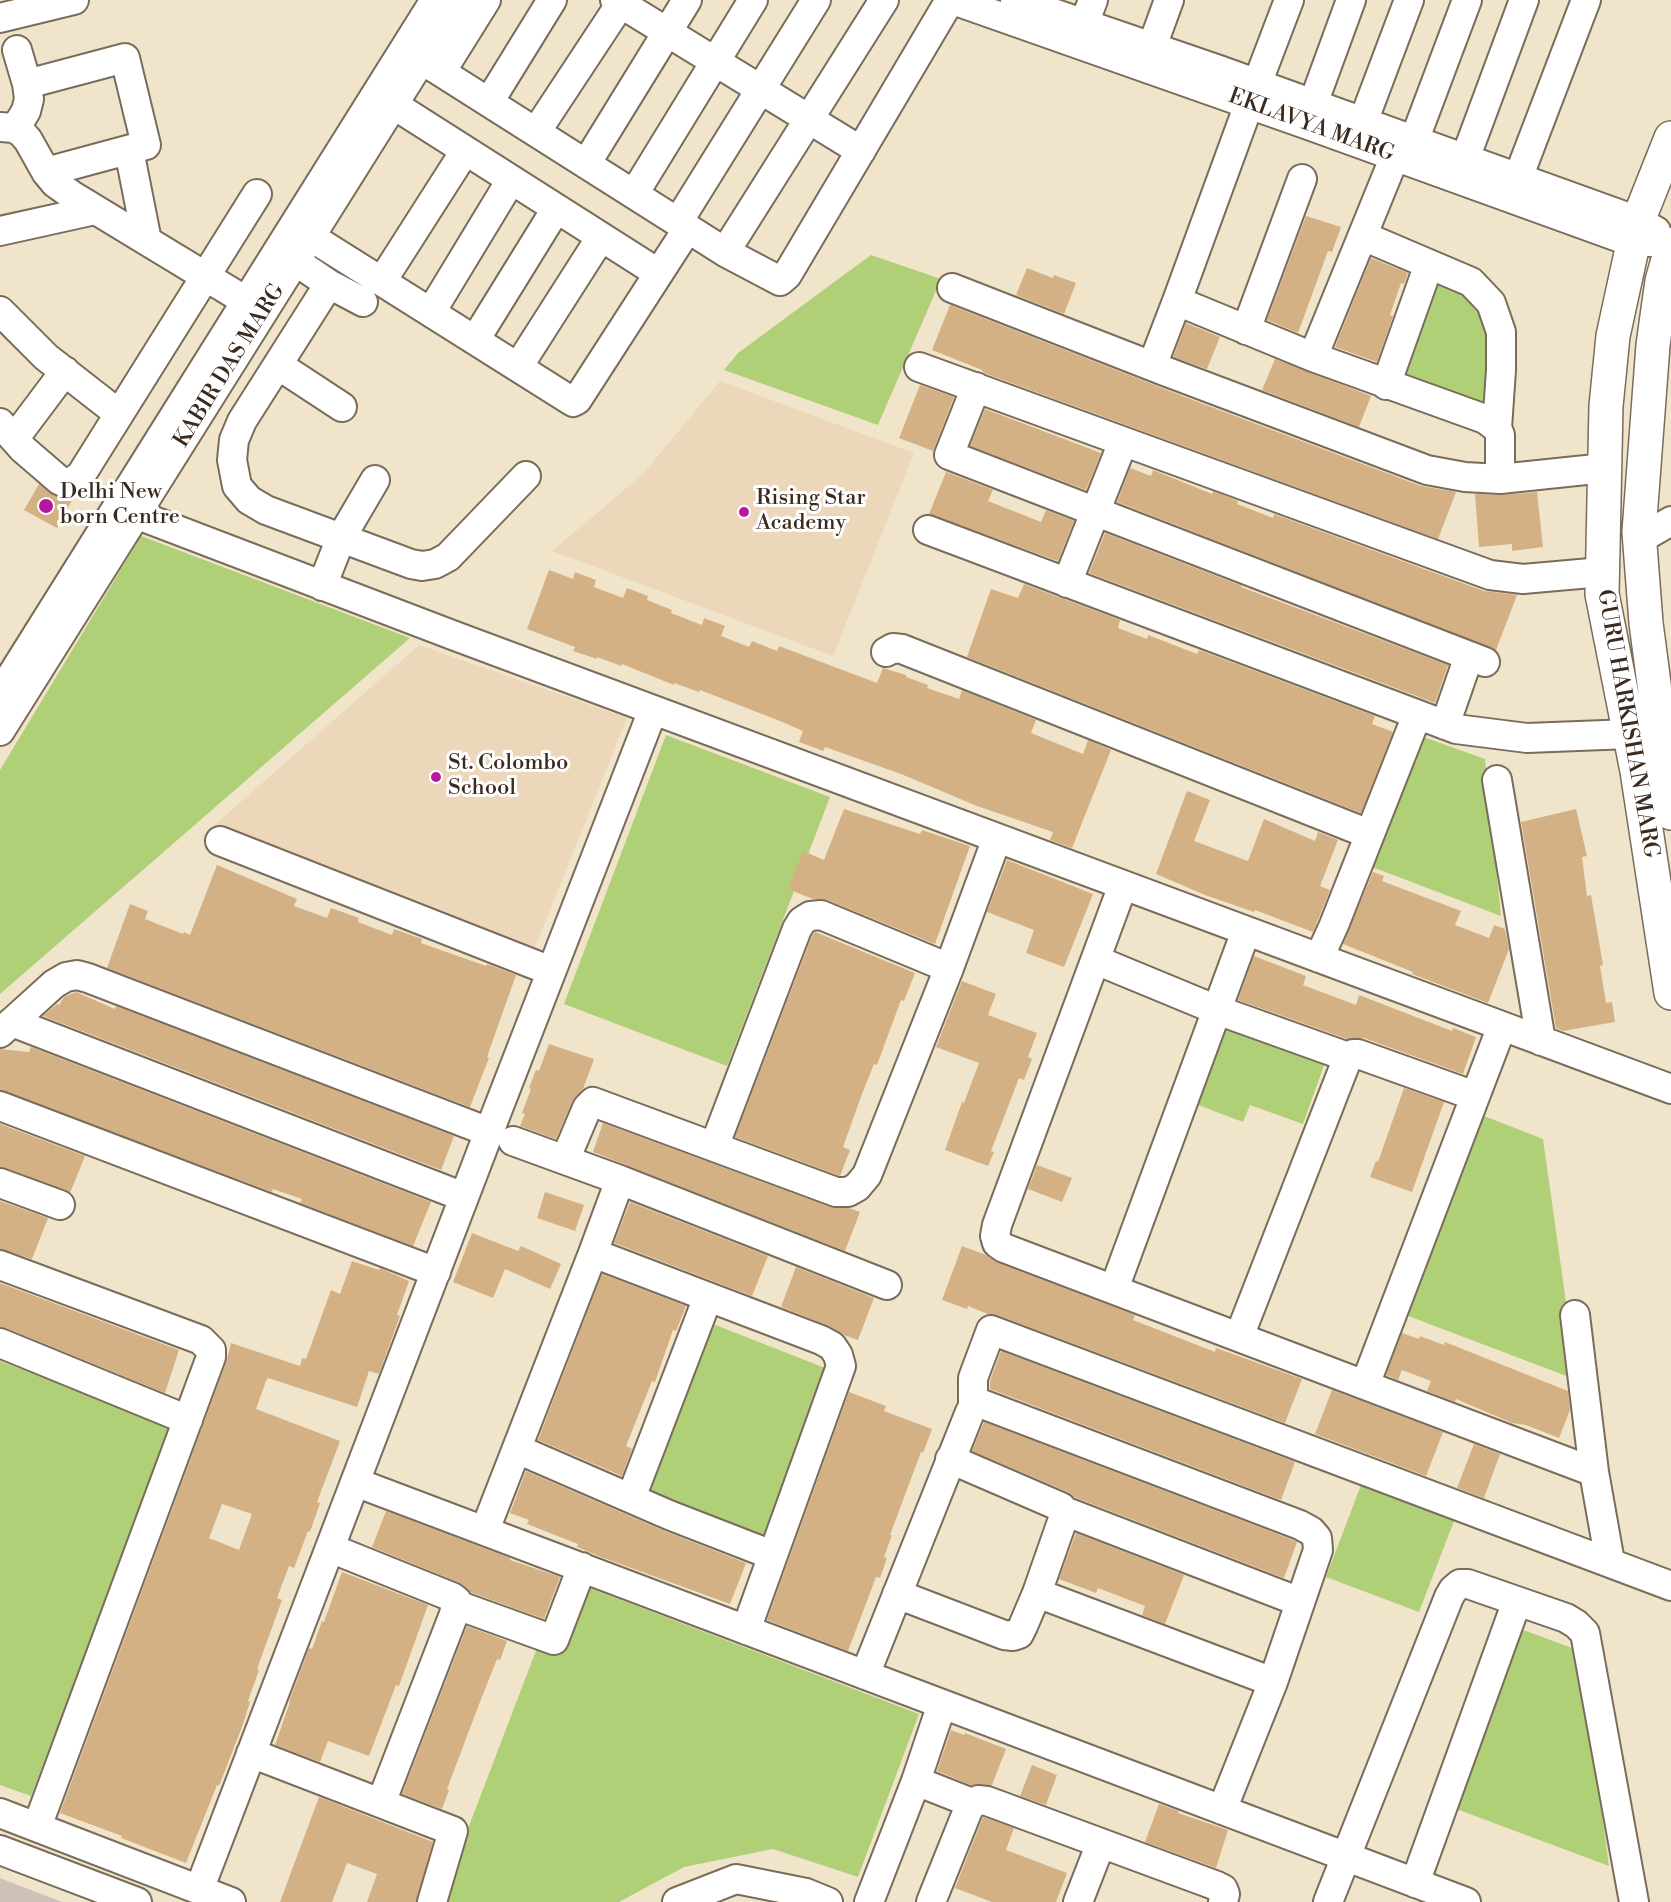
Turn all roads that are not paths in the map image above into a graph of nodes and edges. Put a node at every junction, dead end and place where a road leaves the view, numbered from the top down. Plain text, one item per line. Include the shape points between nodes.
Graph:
1 (74, 0) edge
2 (435, 0) edge
3 (459, 0) edge
4 (486, 0) edge
5 (552, 0) edge
6 (687, 0) edge
7 (753, 0) edge
8 (816, 0) edge
9 (884, 0) edge
10 (952, 0) edge
11 (1169, 0) edge
12 (1351, 0) edge
13 (1409, 0) edge
14 (1467, 0) edge
15 (1524, 0) edge
16 (1586, 0) edge
17 (620, 1) edge
18 (1286, 1) edge
19 (1026, 2) edge
20 (1088, 12) edge
21 (0, 18) edge
22 (668, 32) junction
23 (17, 50) dead end
24 (1148, 57) junction
25 (716, 62) junction
26 (431, 66) junction
27 (27, 84) junction
28 (761, 89) junction
29 (1253, 94) junction
30 (489, 102) junction
31 (1313, 104) junction
32 (394, 105) junction
33 (809, 119) junction
34 (1363, 122) junction
35 (7, 127) edge
36 (536, 132) junction
37 (1671, 138) edge
38 (1405, 149) junction
39 (129, 150) junction
40 (465, 151) junction
41 (861, 151) junction
42 (1465, 159) junction
43 (586, 164) junction
44 (46, 172) junction
45 (1518, 178) junction
46 (1302, 179) dead end
47 (511, 180) junction
48 (258, 194) dead end
49 (634, 194) junction
50 (556, 208) junction
51 (95, 210) junction
52 (683, 225) junction
53 (0, 231) edge
54 (1635, 232) junction
55 (1363, 236) junction
56 (311, 237) junction
57 (601, 237) junction
58 (147, 241) junction
59 (1671, 241) edge
60 (1671, 249) edge
61 (725, 252) junction
62 (295, 261) junction
63 (1429, 264) junction
64 (658, 273) junction
65 (206, 276) junction
66 (382, 282) junction
67 (329, 284) junction
68 (952, 288) dead end
69 (246, 301) junction
70 (1177, 301) junction
71 (363, 302) dead end
72 (0, 311) edge
73 (431, 312) junction
74 (1246, 330) junction
75 (474, 340) junction
76 (1313, 357) junction
77 (278, 365) junction
78 (1152, 366) junction
79 (518, 367) junction
80 (919, 367) dead end
81 (65, 371) junction
82 (1386, 385) junction
83 (976, 387) junction
84 (342, 407) dead end
85 (119, 414) junction
86 (1497, 428) junction
87 (7, 431) edge
88 (1123, 442) junction
89 (1605, 468) junction
90 (526, 476) dead end
91 (1500, 479) junction
92 (375, 480) dead end
93 (126, 511) junction
94 (1094, 512) junction
95 (928, 530) dead end
96 (1661, 531) edge
97 (341, 538) junction
98 (1602, 572) junction
99 (1066, 583) junction
100 (322, 586) junction
101 (885, 652) dead end
102 (0, 694) edge
103 (653, 710) junction
104 (1417, 715) junction
105 (1445, 725) junction
106 (0, 731) edge
107 (1629, 734) junction
108 (1497, 780) dead end
109 (1671, 813) edge
110 (1369, 834) junction
111 (998, 838) junction
112 (220, 841) dead end
113 (1124, 885) junction
114 (1246, 931) junction
115 (1319, 958) junction
116 (1096, 960) junction
117 (949, 968) junction
118 (551, 971) junction
119 (1671, 993) edge
120 (1217, 1010) junction
121 (1502, 1026) junction
122 (6, 1027) edge
123 (1541, 1041) junction
124 (1348, 1057) junction
125 (1671, 1089) edge
126 (1474, 1096) junction
127 (0, 1106) edge
128 (501, 1137) junction
129 (714, 1147) junction
130 (565, 1160) junction
131 (620, 1180) junction
132 (0, 1183) edge
133 (464, 1197) junction
134 (60, 1204) dead end
135 (593, 1253) junction
136 (0, 1265) edge
137 (436, 1272) junction
138 (887, 1285) dead end
139 (1114, 1289) junction
140 (708, 1297) junction
141 (1575, 1315) dead end
142 (1239, 1337) junction
143 (0, 1343) edge
144 (1365, 1385) junction
145 (973, 1407) junction
146 (188, 1420) junction
147 (517, 1449) junction
148 (950, 1459) junction
149 (1594, 1472) junction
150 (355, 1482) junction
151 (631, 1498) junction
152 (1064, 1511) junction
153 (485, 1530) junction
154 (330, 1548) junction
155 (772, 1555) junction
156 (1610, 1562) junction
157 (582, 1567) junction
158 (1671, 1586) edge
159 (1036, 1593) junction
160 (897, 1594) junction
161 (1517, 1601) junction
162 (1300, 1602) junction
163 (457, 1605) junction
164 (746, 1630) junction
165 (865, 1675) junction
166 (1273, 1682) junction
167 (942, 1704) junction
168 (251, 1753) junction
169 (915, 1781) junction
170 (381, 1803) junction
171 (972, 1803) junction
172 (1222, 1810) junction
173 (0, 1813) edge
174 (37, 1827) junction
175 (1101, 1843) junction
176 (0, 1850) edge
177 (1346, 1857) junction
178 (1415, 1883) junction
179 (199, 1890) junction
180 (1232, 1899) edge
181 (137, 1902) edge
182 (231, 1902) edge
183 (432, 1902) edge
184 (677, 1902) edge
185 (828, 1902) edge
186 (869, 1902) edge
187 (931, 1902) edge
188 (1078, 1902) edge
189 (1328, 1902) edge
190 (1466, 1902) edge
191 (1634, 1902) edge

1 - 21 street
2 - 69 street, KABIR DAS MARG
3 - 26 street, KABIR DAS MARG
4 - 26 street
5 - 30 street
6 - 22 street
7 - 25 street
8 - 28 street
9 - 33 street
10 - 24 street, EKLAVYA MARG
10 - 41 street
11 - 24 street
12 - 31 street
13 - 34 street
14 - 38 street
15 - 42 street
16 - 45 street
17 - 22 street
17 - 36 street
18 - 29 street
19 - 20 street, EKLAVYA MARG
20 - 24 street, EKLAVYA MARG
22 - 25 street
22 - 43 street
23 - 27 street
24 - 29 street, EKLAVYA MARG
25 - 28 street
25 - 49 street
26 - 30 street
26 - 32 street, KABIR DAS MARG
27 - 35 street via 26,111 20,121
27 - 39 street via 125,58 146,146
28 - 33 street
28 - 52 street
29 - 31 street, EKLAVYA MARG
29 - 38 street, EKLAVYA MARG
29 - 70 street
30 - 36 street
31 - 34 street, EKLAVYA MARG
32 - 40 street
32 - 56 street, KABIR DAS MARG
33 - 41 street
33 - 61 street
34 - 38 street, EKLAVYA MARG
35 - 44 street via 21,132 28,140
36 - 43 street
37 - 54 main road, GURU HARKISHAN MARG
38 - 42 street, EKLAVYA MARG
38 - 54 street, EKLAVYA MARG
38 - 55 street
39 - 44 street
39 - 58 street
40 - 47 street
40 - 66 street
41 - 61 street via 784,279 777,280
42 - 45 street, EKLAVYA MARG
43 - 49 street
44 - 51 street via 55,183
45 - 54 street, EKLAVYA MARG
46 - 74 street
47 - 50 street
47 - 73 street
48 - 65 street
49 - 52 street
50 - 57 street
50 - 75 street
51 - 53 street
51 - 58 street
52 - 61 street
52 - 64 street
54 - 59 street, EKLAVYA MARG
54 - 89 main road, GURU HARKISHAN MARG via 1614,336 1606,406
55 - 63 street
55 - 76 street
56 - 62 street, KABIR DAS MARG
56 - 66 street
57 - 64 street
57 - 79 street
58 - 65 street
60 - 96 main road, GURU HARKISHAN MARG via 1653,345
62 - 67 street
62 - 93 street, KABIR DAS MARG
63 - 82 street
63 - 86 street via 1471,282 1491,303 1501,332
64 - 79 street via 575,401
65 - 69 street
65 - 85 street
66 - 73 street
67 - 71 street
67 - 77 street
68 - 78 street
69 - 93 street, KABIR DAS MARG
70 - 74 street
70 - 78 street
72 - 81 street
73 - 75 street
74 - 76 street
75 - 79 street
76 - 82 street
77 - 84 street
77 - 97 street via 234,440 232,460 237,486 249,500 266,510
78 - 91 street via 1427,470
80 - 83 street
81 - 85 street
81 - 87 street
82 - 86 street via 1485,419
83 - 88 street
83 - 94 street via 949,454
85 - 87 street via 81,475 65,483
86 - 91 street
88 - 94 street
88 - 98 street via 1490,575 1523,579
89 - 91 street
89 - 98 main road, GURU HARKISHAN MARG
90 - 97 street via 448,557 435,564 411,564
92 - 97 street
93 - 100 street
93 - 102 street, KABIR DAS MARG
93 - 106 street, KABIR DAS MARG
94 - 99 street
94 - 105 street via 1477,659
95 - 99 street
96 - 109 main road, GURU HARKISHAN MARG via 1646,622
97 - 100 street
98 - 107 main road, GURU HARKISHAN MARG via 1602,594
99 - 104 street
100 - 103 street
101 - 110 street via 902,649
103 - 111 street
103 - 118 street
104 - 105 street
104 - 110 street
105 - 107 street via 1527,738
107 - 119 main road, GURU HARKISHAN MARG
108 - 123 street
110 - 115 street
111 - 113 street
111 - 117 street
112 - 118 street
113 - 114 street
113 - 116 street
114 - 115 street
114 - 120 street
115 - 121 street
116 - 120 street
116 - 139 street via 995,1236 1004,1248
117 - 129 street via 867,1175 857,1186 848,1192 836,1192
117 - 129 street via 821,915 802,921
118 - 128 street
120 - 124 street
120 - 139 street
121 - 123 street
121 - 126 street
122 - 128 street via 54,984 77,975
122 - 133 street
123 - 125 street
124 - 126 street via 1358,1054
124 - 142 street
126 - 144 street
127 - 137 street
128 - 130 street
128 - 133 street
129 - 130 street via 593,1102 586,1108
130 - 131 street
131 - 135 street
131 - 138 street
132 - 134 street
133 - 137 street
135 - 140 street
135 - 147 street
136 - 146 street via 207,1344 212,1357
137 - 150 street
139 - 142 street
140 - 151 street
140 - 155 street via 821,1340 832,1346 841,1366
141 - 149 street
142 - 144 street
143 - 146 street
144 - 149 street
145 - 148 street
145 - 156 street via 973,1378 991,1329
145 - 162 street via 982,1404 1311,1531 1317,1538 1318,1550
146 - 174 street
147 - 151 street
147 - 153 street
148 - 152 street via 1058,1504
148 - 160 street
149 - 156 street
150 - 153 street
150 - 154 street
151 - 155 street
152 - 159 street
152 - 162 street
153 - 157 street
154 - 163 street via 452,1597
154 - 168 street
155 - 164 street
156 - 158 street
157 - 163 street via 554,1640
157 - 164 street
159 - 160 street via 1019,1634 1012,1636
159 - 166 street
160 - 165 street
161 - 177 street via 1468,1584 1452,1590
161 - 178 street
161 - 191 street via 1566,1618 1585,1633
162 - 166 street
163 - 170 street
164 - 165 street
165 - 167 street
166 - 172 street
167 - 169 street
167 - 172 street
168 - 170 street
168 - 179 street
169 - 171 street
169 - 186 street
170 - 183 street via 453,1831
171 - 175 street via 987,1801
171 - 187 street
172 - 177 street
173 - 174 street
174 - 179 street
175 - 180 street via 1218,1886
175 - 188 street
176 - 181 street
177 - 178 street
177 - 189 street
178 - 190 street
179 - 182 street
184 - 185 street via 736,1879 806,1893

